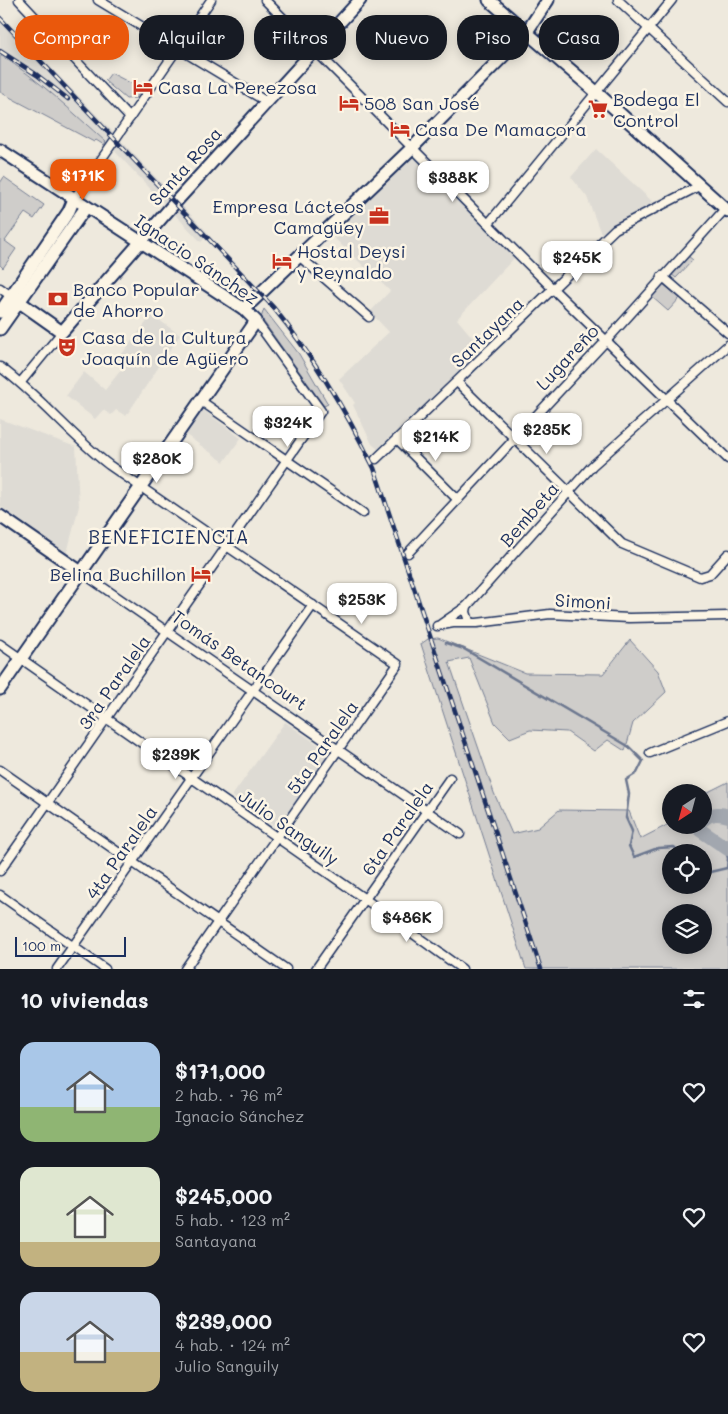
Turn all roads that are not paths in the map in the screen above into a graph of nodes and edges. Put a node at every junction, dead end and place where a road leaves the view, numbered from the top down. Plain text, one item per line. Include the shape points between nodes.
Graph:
1 (19, 0) edge
2 (98, 0) edge
3 (211, 0) edge
4 (266, 0) edge
5 (360, 0) edge
6 (489, 0) edge
7 (548, 0) edge
8 (618, 0) edge
9 (672, 0) edge
10 (200, 15) edge
11 (280, 15) edge
12 (506, 15) edge
13 (346, 16) edge
14 (139, 25) edge
15 (529, 28) edge
16 (649, 29) junction
17 (529, 35) edge
18 (169, 60) edge
19 (197, 60) edge
20 (307, 60) edge
21 (324, 60) edge
22 (499, 60) edge
23 (596, 91) junction
24 (267, 102) junction
25 (728, 102) edge
26 (130, 118) junction
27 (413, 147) junction
28 (0, 150) edge
29 (699, 186) junction
30 (74, 199) junction
31 (86, 207) junction
32 (727, 209) edge
33 (74, 214) junction
34 (489, 223) junction
35 (141, 242) junction
36 (299, 256) junction
37 (662, 276) junction
38 (0, 288) edge
39 (554, 290) junction
40 (15, 298) junction
41 (244, 309) junction
42 (0, 312) edge
43 (369, 317) dead end
44 (256, 321) junction
45 (0, 329) edge
46 (62, 332) junction
47 (728, 333) edge
48 (606, 341) junction
49 (728, 345) edge
50 (0, 367) edge
51 (21, 382) junction
52 (457, 382) junction
53 (666, 398) junction
54 (201, 400) junction
55 (321, 411) joint
56 (398, 440) junction
57 (515, 440) junction
58 (376, 459) dead end
59 (728, 459) edge
60 (286, 460) junction
61 (141, 486) junction
62 (568, 492) junction
63 (458, 500) junction
64 (363, 513) dead end
65 (0, 516) edge
66 (227, 546) junction
67 (408, 553) dead end
68 (728, 554) edge
69 (82, 572) junction
70 (313, 605) junction
71 (467, 606) junction
72 (728, 616) edge
73 (470, 621) junction
74 (437, 626) joint
75 (168, 632) junction
76 (0, 644) edge
77 (21, 659) junction
78 (0, 689) edge
79 (253, 691) junction
80 (107, 718) junction
81 (728, 721) edge
82 (338, 750) junction
83 (650, 753) dead end
84 (0, 770) edge
85 (192, 778) junction
86 (450, 778) dead end
87 (48, 803) junction
88 (427, 811) junction
89 (460, 834) dead end
90 (277, 837) junction
91 (132, 862) junction
92 (0, 871) edge
93 (0, 895) edge
94 (365, 899) junction
95 (218, 922) junction
96 (72, 946) junction
97 (56, 969) edge
98 (105, 969) edge
99 (185, 969) edge
100 (286, 969) edge
101 (316, 969) edge
102 (462, 969) edge

1 - 26 street
2 - 14 street
3 - 10 street
4 - 11 street
5 - 13 street, Santa Rosa
6 - 12 street
7 - 15 street
8 - 16 street
9 - 16 street
16 - 23 street
16 - 25 street
17 - 23 street
18 - 26 street
19 - 24 street
20 - 24 street, Santa Rosa
21 - 27 street
22 - 27 street
23 - 29 street
23 - 34 street
24 - 35 street, Santa Rosa
26 - 30 street
27 - 34 street
27 - 36 street
28 - 30 street, Ignacio Sánchez
29 - 32 street
29 - 39 street, Santayana via 615,229
30 - 31 street, Ignacio Sánchez
30 - 33 street
31 - 33 street
31 - 35 street, Ignacio Sánchez
32 - 37 street, Lugareño
33 - 40 street
34 - 39 street
35 - 41 street, Ignacio Sánchez
35 - 46 street, Santa Rosa
36 - 41 street
36 - 43 street
37 - 47 street
37 - 48 street, Lugareño
38 - 40 street
39 - 48 street
39 - 52 street, Santayana
40 - 42 street
40 - 45 street
40 - 46 street
41 - 44 street, Ignacio Sánchez
44 - 54 street
44 - 55 street, Ignacio Sánchez
46 - 51 street, Santa Rosa
48 - 53 street
48 - 57 street, Lugareño
49 - 53 street, Bembeta
50 - 51 street
51 - 61 street via 95,454
52 - 56 street, Santayana
52 - 57 street
53 - 59 street
53 - 62 street, Bembeta
54 - 60 street
54 - 61 street
55 - 60 street, 3ra Paralela
56 - 58 street, Santayana
56 - 63 street
57 - 62 street
57 - 63 street, Lugareño
60 - 64 street
60 - 66 street, 3ra Paralela
61 - 66 street
61 - 69 street
62 - 68 street via 622,544 689,573 700,577 710,574
62 - 71 street, Bembeta
63 - 67 street, Lugareño
65 - 69 street, Tomás Betancourt
66 - 70 street
66 - 75 street, 3ra Paralela
69 - 75 street, Tomás Betancourt
69 - 77 street
70 - 79 street, 4ta Paralela
70 - 82 street, 5ta Paralela via 398,664
71 - 73 street
71 - 74 street, Bembeta
72 - 73 street, Simoni via 629,618 550,614
73 - 74 street, Simoni
75 - 79 street, Tomás Betancourt
75 - 80 street, 3ra Paralela
76 - 77 street, Julio Sanguily
77 - 78 street
77 - 80 street, Julio Sanguily
79 - 82 street, Tomás Betancourt
79 - 85 street, 4ta Paralela
80 - 85 street, Julio Sanguily
80 - 87 street, 3ra Paralela
81 - 83 street
82 - 88 street, Tomás Betancourt
82 - 90 street, 5ta Paralela
84 - 87 street
85 - 90 street, Julio Sanguily
85 - 91 street, 4ta Paralela
86 - 88 street, 6ta Paralela
87 - 91 street
87 - 92 street, 3ra Paralela
88 - 89 street, Tomás Betancourt
88 - 94 street, 6ta Paralela
90 - 94 street, Julio Sanguily
90 - 95 street, 5ta Paralela
91 - 95 street
91 - 96 street, 4ta Paralela
93 - 96 street
94 - 101 street, 6ta Paralela
94 - 102 street, Julio Sanguily
95 - 99 street, 5ta Paralela
95 - 100 street
96 - 97 street, 4ta Paralela
96 - 98 street

